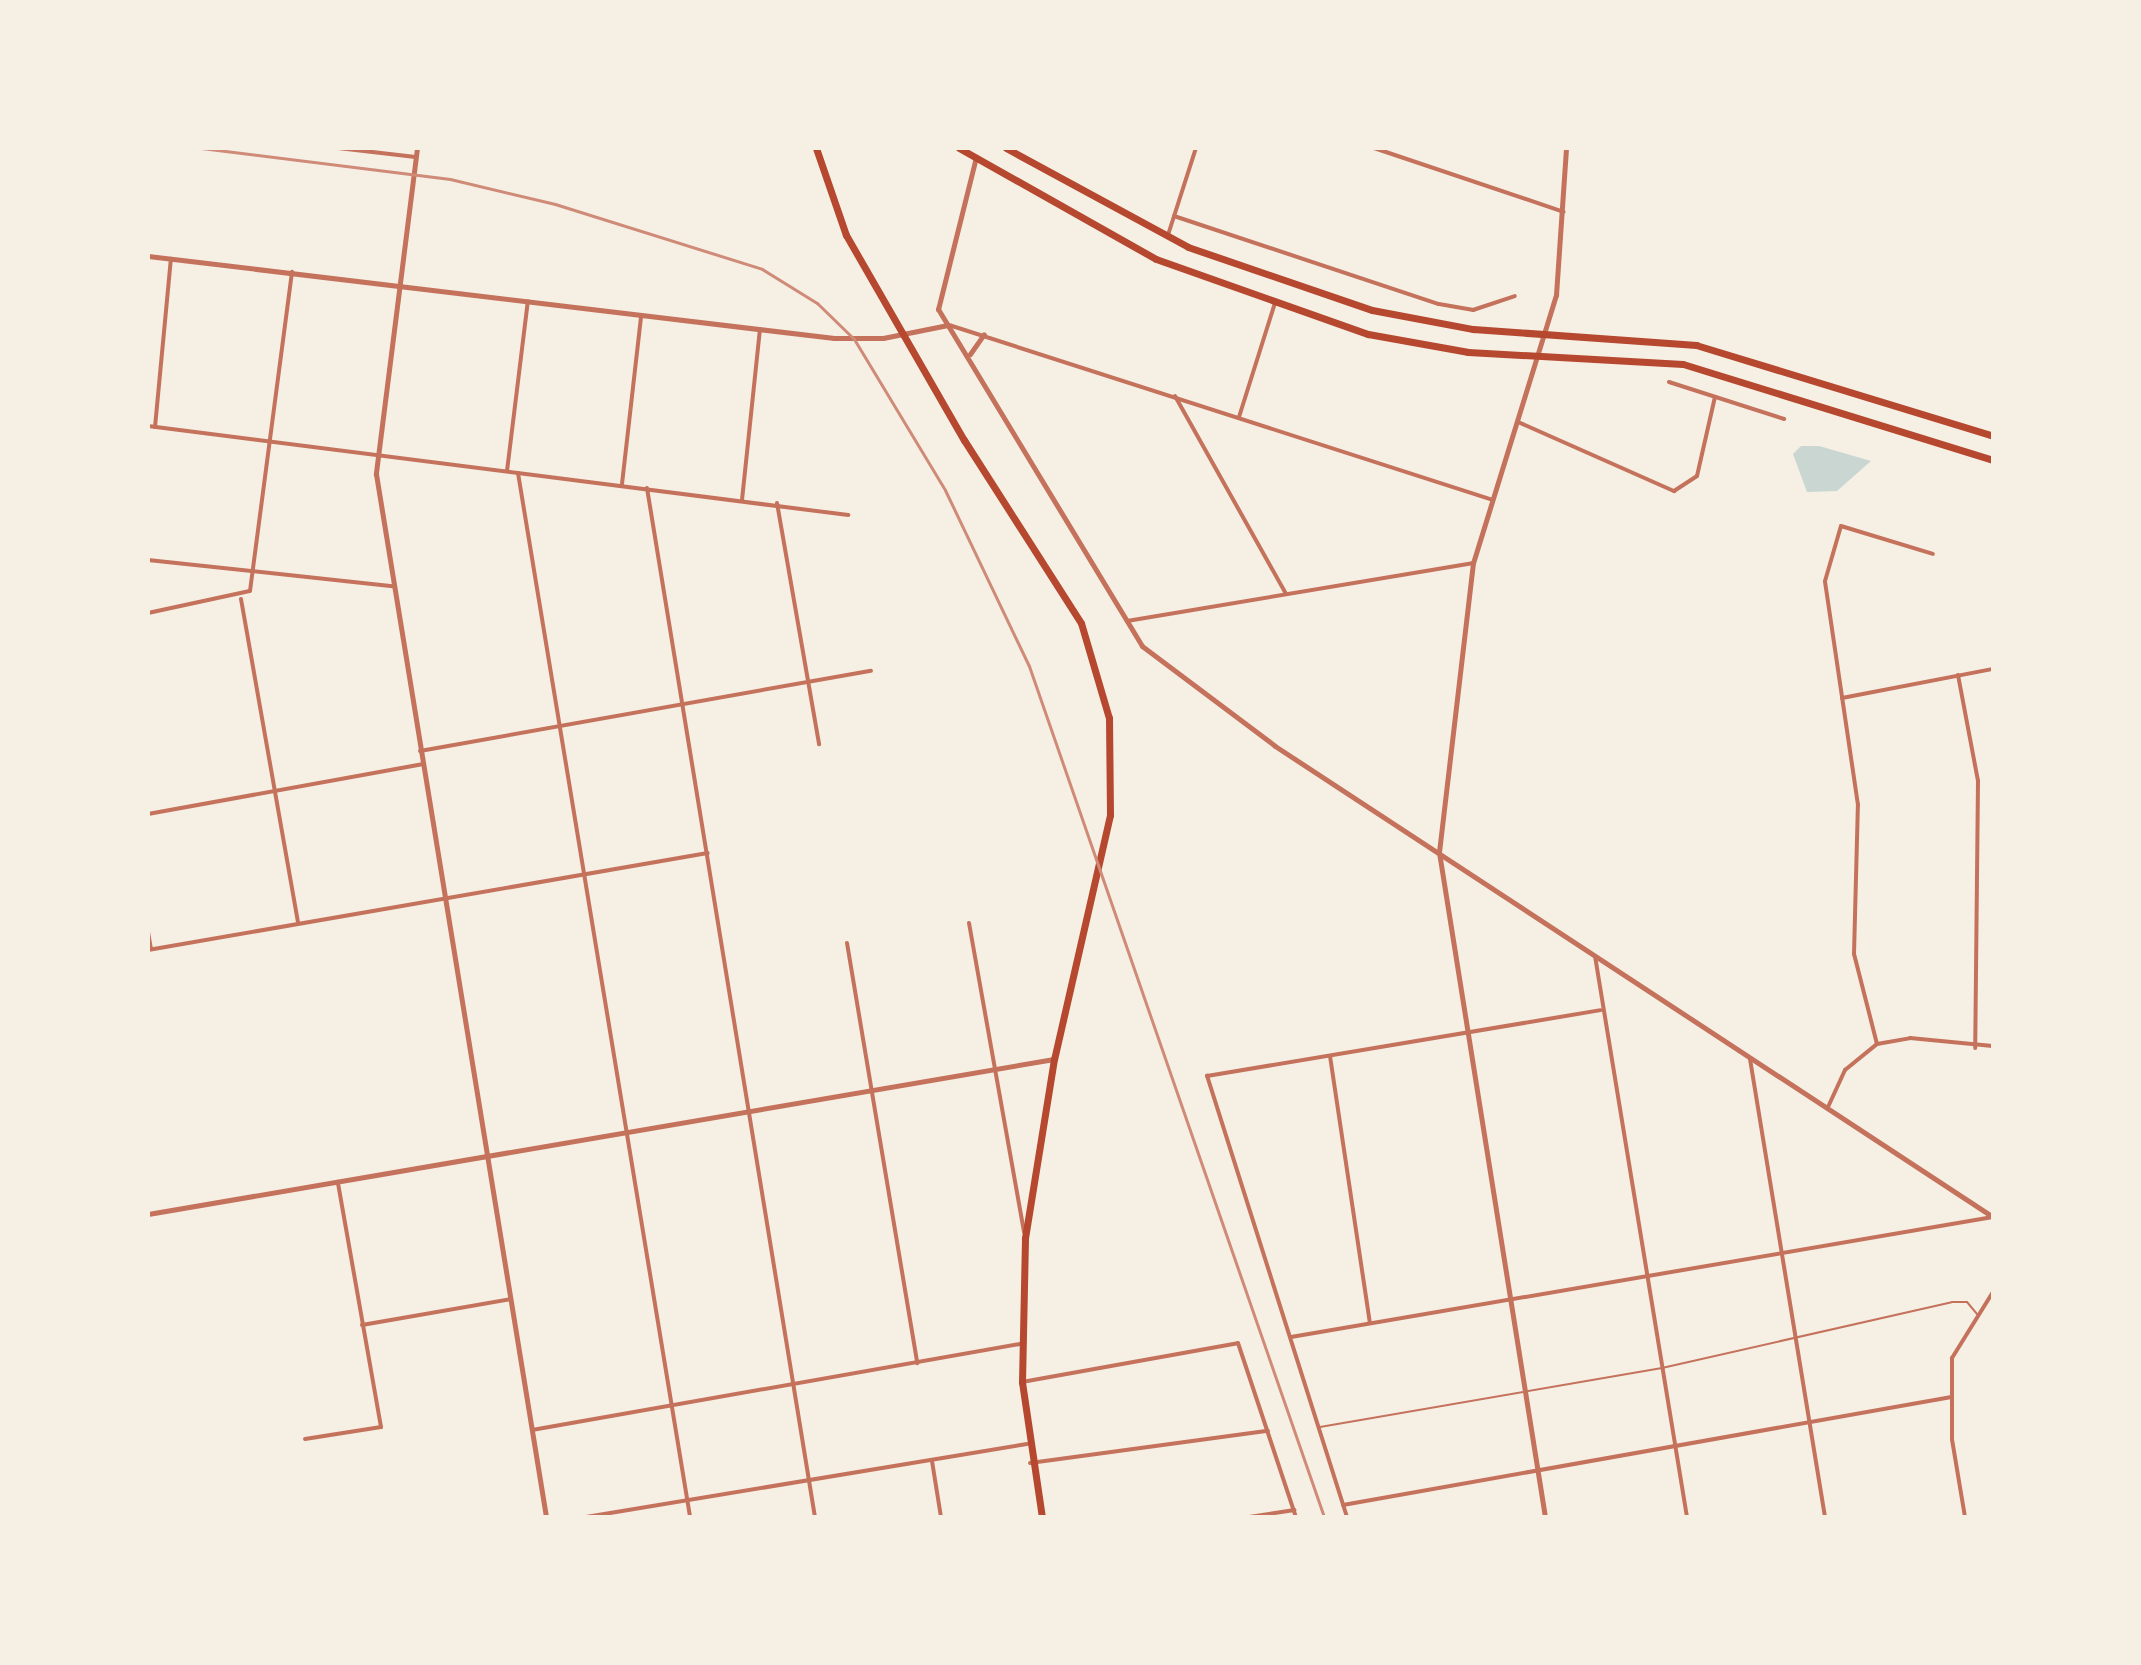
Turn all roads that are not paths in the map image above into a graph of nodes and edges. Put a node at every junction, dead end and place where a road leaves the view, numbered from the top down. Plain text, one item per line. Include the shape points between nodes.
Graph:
1 (338, 148) edge
2 (417, 148) edge
3 (816, 148) edge
4 (959, 148) edge
5 (1006, 148) edge
6 (1196, 148) edge
7 (1374, 148) edge
8 (1566, 148) edge
9 (976, 156) junction
10 (416, 158) junction
11 (1564, 212) junction
12 (1174, 216) junction
13 (1167, 237) junction
14 (148, 256) edge
15 (171, 259) junction
16 (292, 272) junction
17 (399, 286) junction
18 (1515, 296) dead end
19 (528, 301) junction
20 (1275, 303) junction
21 (641, 316) junction
22 (949, 325) junction
23 (760, 329) junction
24 (1546, 332) junction
25 (901, 333) junction
26 (984, 334) junction
27 (970, 354) junction
28 (1540, 356) junction
29 (1669, 382) dead end
30 (1174, 394) junction
31 (1715, 397) junction
32 (1239, 417) junction
33 (1784, 419) dead end
34 (1518, 422) junction
35 (148, 426) edge
36 (155, 427) junction
37 (1993, 436) edge
38 (268, 440) junction
39 (378, 455) junction
40 (1993, 460) edge
41 (507, 471) junction
42 (518, 473) junction
43 (622, 484) junction
44 (647, 488) junction
45 (742, 500) junction
46 (1493, 500) junction
47 (777, 503) junction
48 (848, 515) dead end
49 (1933, 554) dead end
50 (148, 560) edge
51 (1473, 563) junction
52 (256, 576) junction
53 (393, 586) junction
54 (1286, 594) junction
55 (241, 599) junction
56 (148, 613) edge
57 (1127, 621) junction
58 (1993, 669) edge
59 (871, 671) dead end
60 (1958, 675) junction
61 (808, 684) junction
62 (1842, 698) junction
63 (685, 705) junction
64 (559, 727) junction
65 (819, 744) dead end
66 (420, 751) junction
67 (423, 764) junction
68 (275, 790) junction
69 (148, 814) edge
70 (1439, 852) junction
71 (708, 853) junction
72 (583, 874) junction
73 (445, 897) junction
74 (298, 922) junction
75 (969, 923) dead end
76 (148, 932) edge
77 (847, 943) dead end
78 (150, 950) edge
79 (1595, 956) junction
80 (1601, 1010) junction
81 (1467, 1033) junction
82 (1877, 1044) junction
83 (1993, 1046) edge
84 (1975, 1048) junction
85 (1330, 1056) junction
86 (1054, 1059) junction
87 (1750, 1059) junction
88 (993, 1068) junction
89 (871, 1089) junction
90 (1828, 1107) junction
91 (752, 1111) junction
92 (624, 1129) junction
93 (483, 1153) junction
94 (338, 1181) junction
95 (148, 1214) edge
96 (1993, 1217) edge
97 (1025, 1239) junction
98 (1784, 1254) junction
99 (1647, 1277) junction
100 (1993, 1292) edge
101 (511, 1299) junction
102 (1510, 1300) junction
103 (1978, 1315) junction
104 (1370, 1323) junction
105 (362, 1325) junction
106 (1291, 1337) junction
107 (1797, 1340) junction
108 (1021, 1344) junction
109 (917, 1363) junction
110 (1662, 1368) junction
111 (796, 1382) junction
112 (1022, 1382) junction
113 (1526, 1394) junction
114 (1951, 1397) junction
115 (672, 1405) junction
116 (1808, 1421) junction
117 (1319, 1427) junction
118 (532, 1430) junction
119 (1268, 1431) junction
120 (305, 1439) dead end
121 (1027, 1444) junction
122 (1676, 1446) junction
123 (932, 1461) junction
124 (1030, 1463) junction
125 (1538, 1469) junction
126 (809, 1479) junction
127 (687, 1499) junction
128 (1343, 1505) junction
129 (1294, 1510) junction
130 (546, 1517) edge
131 (586, 1517) edge
132 (690, 1517) edge
133 (815, 1517) edge
134 (941, 1517) edge
135 (1042, 1517) edge
136 (1249, 1517) edge
137 (1296, 1517) edge
138 (1347, 1517) edge
139 (1545, 1517) edge
140 (1687, 1517) edge
141 (1825, 1517) edge
142 (1965, 1517) edge

1 - 10 street
2 - 10 street
3 - 25 main road via 833,208
4 - 9 main road
5 - 13 main road
6 - 12 street
7 - 11 street
8 - 11 street
9 - 20 main road via 1122,242
9 - 22 street via 938,301
10 - 17 street
11 - 24 street
12 - 13 street
12 - 18 street via 1439,304 1473,310
13 - 24 main road via 1422,322
14 - 15 street
15 - 16 street
15 - 36 street
16 - 17 street
16 - 38 street
17 - 19 street
17 - 39 street
19 - 21 street
19 - 41 street
20 - 28 main road via 1421,347
20 - 32 street
21 - 23 street
21 - 43 street
22 - 25 street
22 - 26 street
22 - 27 street
23 - 25 street via 854,339
23 - 45 street
24 - 28 street
24 - 37 main road via 1696,345
25 - 86 main road via 1068,598 1104,692 1115,763 1110,815
26 - 27 street
26 - 30 street
27 - 57 street
28 - 34 street
28 - 40 main road via 1650,359 1722,372
29 - 31 street
30 - 32 street
30 - 54 street
31 - 33 street
31 - 34 street via 1697,476 1674,491
32 - 46 street
34 - 46 street
35 - 36 street
36 - 38 street
38 - 39 street
38 - 52 street
39 - 41 street
39 - 53 street
41 - 42 street
42 - 43 street
42 - 64 street
43 - 44 street
44 - 45 street
44 - 63 street
45 - 47 street
46 - 51 street
47 - 48 street
47 - 61 street
49 - 62 street via 1841,526 1823,600
50 - 52 street
51 - 54 street
51 - 70 street
52 - 53 street
52 - 55 street
53 - 66 street
54 - 57 street
55 - 56 street
55 - 68 street
57 - 70 street via 1142,646 1275,746
58 - 60 street
59 - 61 street
60 - 62 street
60 - 84 street via 1978,781
61 - 63 street
61 - 65 street
62 - 82 street via 1858,805 1854,954
63 - 64 street
63 - 71 street
64 - 66 street
64 - 72 street
66 - 67 street
67 - 68 street
67 - 73 street
68 - 69 street
68 - 74 street
70 - 79 street
70 - 81 street
71 - 72 street
71 - 91 street
72 - 73 street
72 - 92 street
73 - 74 street
73 - 93 street
74 - 78 street
75 - 88 street
76 - 78 street
77 - 89 street
79 - 80 street
79 - 87 street
80 - 81 street
80 - 99 street
81 - 85 street
81 - 102 street
82 - 84 street via 1910,1038
82 - 90 street via 1845,1070
83 - 84 street
85 - 104 street
85 - 106 street via 1207,1076
86 - 88 street
86 - 97 main road
87 - 90 street
87 - 98 street
88 - 89 street
88 - 97 street
89 - 91 street
89 - 109 street
90 - 96 street
91 - 92 street
91 - 111 street
92 - 93 street
92 - 115 street
93 - 94 street
93 - 101 street
94 - 95 street
94 - 105 street
96 - 98 street
97 - 108 main road
98 - 99 street
98 - 107 street
99 - 102 street
99 - 110 street
100 - 103 street
101 - 105 street
101 - 118 street
102 - 104 street
102 - 113 street
103 - 107 lane via 1967,1302 1952,1302
103 - 114 street via 1952,1358
104 - 106 street
105 - 120 street via 381,1427
106 - 117 street
107 - 110 lane
107 - 116 street
108 - 109 street
108 - 112 main road
109 - 111 street
110 - 113 lane
110 - 122 street
111 - 115 street
111 - 126 street
112 - 119 street via 1238,1343
112 - 121 main road
113 - 117 lane
113 - 125 street
114 - 116 street
114 - 142 street
115 - 118 street
115 - 127 street
116 - 122 street
116 - 141 street
117 - 128 street
118 - 130 street
119 - 124 street
119 - 129 street
121 - 123 street
121 - 124 main road
122 - 125 street
122 - 140 street
123 - 126 street
123 - 134 street
124 - 135 main road
125 - 128 street
125 - 139 street
126 - 127 street
126 - 133 street
127 - 131 street
127 - 132 street
128 - 138 street
129 - 136 street
129 - 137 street

